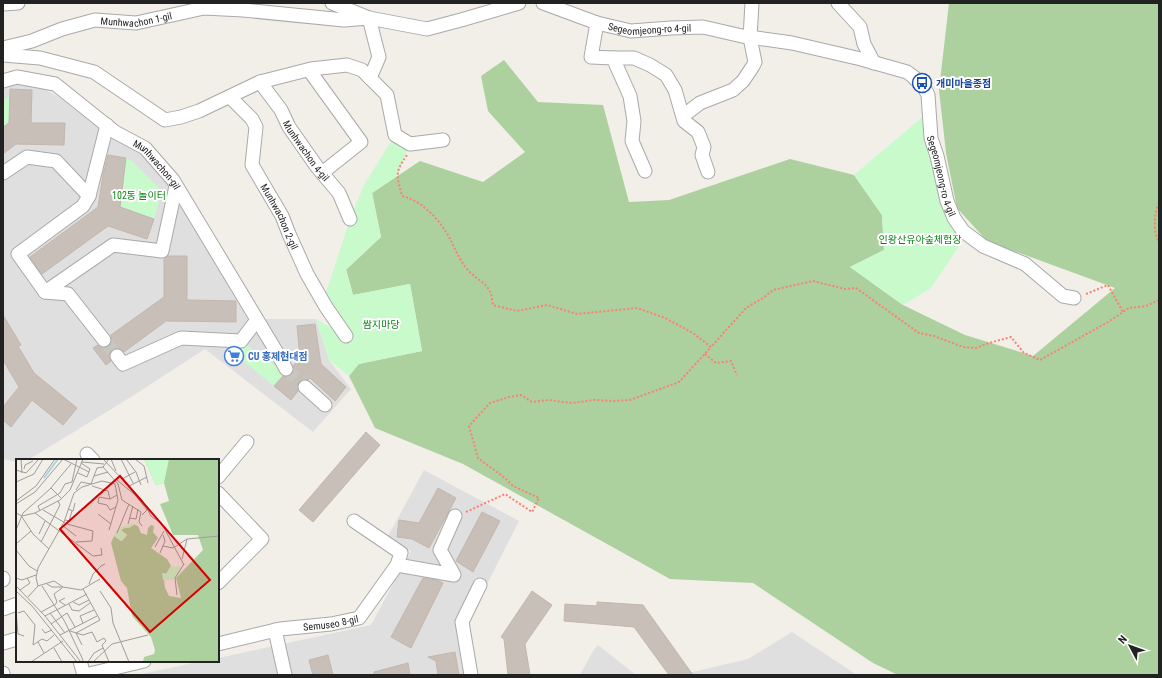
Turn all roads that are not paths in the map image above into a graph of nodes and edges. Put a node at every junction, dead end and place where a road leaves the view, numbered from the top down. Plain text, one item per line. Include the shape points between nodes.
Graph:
1 (18, 3) edge
2 (332, 3) edge
3 (519, 3) edge
4 (543, 3) edge
5 (752, 3) edge
6 (838, 3) edge
7 (3, 4) edge
8 (369, 18) junction
9 (597, 23) junction
10 (750, 38) junction
11 (3, 48) edge
12 (3, 55) edge
13 (613, 58) junction
14 (874, 63) junction
15 (309, 70) junction
16 (370, 78) junction
17 (3, 81) edge
18 (260, 82) junction
19 (230, 97) junction
20 (683, 116) junction
21 (107, 125) junction
22 (443, 140) dead end
23 (645, 172) dead end
24 (708, 172) dead end
25 (3, 173) edge
26 (322, 174) junction
27 (176, 186) junction
28 (89, 196) junction
29 (350, 220) dead end
30 (45, 292) junction
31 (1074, 298) road end
32 (257, 320) junction
33 (346, 336) dead end
34 (104, 340) tunnel mouth
35 (117, 356) tunnel mouth
36 (286, 369) tunnel mouth
37 (305, 388) tunnel mouth
38 (325, 405) dead end
39 (247, 442) dead end
40 (219, 475) edge
41 (219, 494) edge
42 (455, 516) road end
43 (354, 521) dead end
44 (397, 566) junction
45 (219, 583) edge
46 (480, 585) dead end
47 (16, 604) edge
48 (3, 609) edge
49 (275, 630) junction
50 (16, 640) edge
51 (3, 643) edge
52 (219, 644) edge
53 (80, 662) edge
54 (140, 662) edge
55 (85, 675) edge
56 (285, 675) edge
57 (471, 675) edge

1 - 7 street
2 - 8 street
3 - 8 street via 427,29
4 - 9 street, Segeomjeong-ro 4-gil
5 - 10 street
6 - 14 street via 860,27 864,44
8 - 11 street, Munhwachon 1-gil via 344,20 204,8 136,23 95,20
8 - 16 street via 379,57
9 - 10 street, Segeomjeong-ro 4-gil via 631,31 703,27
9 - 13 street, Segeomjeong-ro 4-gil via 591,57
10 - 14 street, Segeomjeong-ro 4-gil via 792,43
10 - 20 street via 755,62 743,81 733,90 700,103
12 - 19 street via 40,58 94,72 165,120 199,111
13 - 20 street, Segeomjeong-ro 4-gil via 634,58 666,75 675,90
13 - 23 street via 630,96 634,121 632,141
14 - 31 street, Segeomjeong-ro 4-gil via 907,72 922,82 928,96 931,138 946,201 964,231 983,246 1025,264 1063,296
15 - 16 street via 347,65 362,70
15 - 18 street
15 - 26 street via 361,142
16 - 22 street via 387,95 395,135 410,144
17 - 21 street, Munhwachon-gil via 17,77 56,84
18 - 19 street
18 - 26 street, Munhwachon 4-gil
19 - 33 street, Munhwachon 2-gil via 252,119 256,128 252,165 282,216 307,274
20 - 24 street, Segeomjeong-ro 4-gil via 684,121 698,132 704,147 702,155
21 - 27 street, Munhwachon-gil via 145,148
21 - 28 street
25 - 28 street via 27,157 56,161
26 - 29 street, Munhwachon 4-gil via 339,193
27 - 30 street via 162,252 114,245
27 - 32 street, Munhwachon-gil
28 - 30 street via 83,206 18,254
30 - 34 street via 68,294
32 - 35 street via 241,341 181,338 123,364
32 - 36 street, Munhwachon-gil via 276,360
37 - 38 street
39 - 40 street
41 - 45 street via 262,539
42 - 44 street via 440,550 454,575
43 - 44 street via 401,553
44 - 49 street, Semuseo 8-gil via 359,618
46 - 57 street via 462,622
47 - 48 street
49 - 52 street, Semuseo 8-gil
49 - 56 street
50 - 51 street
53 - 55 street
54 - 55 street

